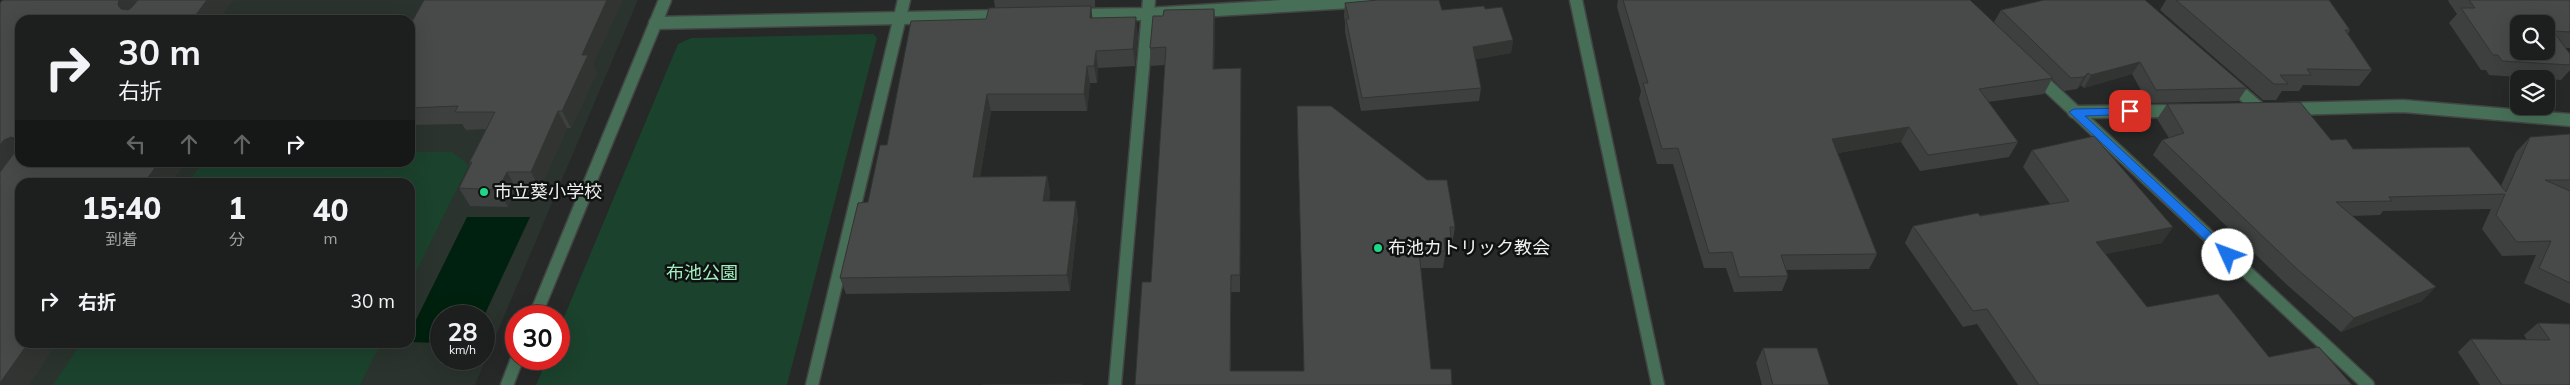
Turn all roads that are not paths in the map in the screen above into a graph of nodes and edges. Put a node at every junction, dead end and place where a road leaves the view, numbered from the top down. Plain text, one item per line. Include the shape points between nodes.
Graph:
1 (665, 0) edge
2 (904, 0) edge
3 (1149, 0) edge
4 (1385, 0) edge
5 (1576, 0) edge
6 (1147, 14) junction
7 (1068, 15) edge
8 (1018, 16) edge
9 (900, 17) junction
10 (656, 23) junction
11 (2027, 66) edge
12 (2224, 77) edge
13 (2270, 109) junction
14 (2191, 110) edge
15 (2240, 110) edge
16 (2074, 112) junction
17 (2570, 120) edge
18 (540, 305) edge
19 (513, 370) edge
20 (507, 385) edge
21 (812, 385) edge
22 (1115, 385) edge
23 (1658, 385) edge
24 (2368, 385) edge

1 - 10 street
2 - 9 street
3 - 6 street
4 - 6 street
5 - 23 street
6 - 7 street
6 - 22 street
8 - 9 street
9 - 10 street
9 - 21 street
10 - 18 street
11 - 16 street
12 - 13 street
13 - 15 street
13 - 17 street via 2403,106
14 - 16 street
16 - 24 street
19 - 20 street

